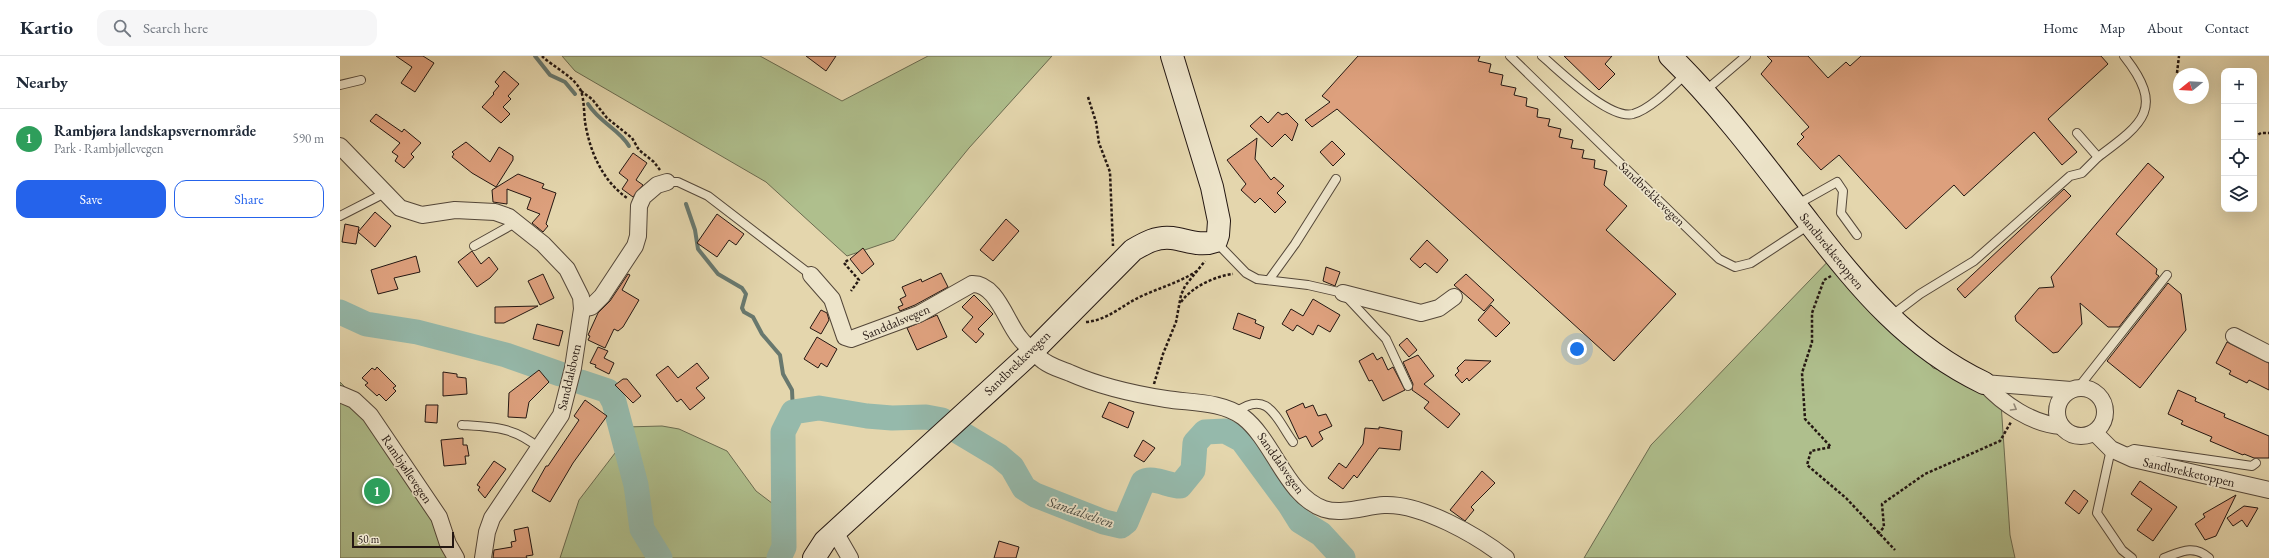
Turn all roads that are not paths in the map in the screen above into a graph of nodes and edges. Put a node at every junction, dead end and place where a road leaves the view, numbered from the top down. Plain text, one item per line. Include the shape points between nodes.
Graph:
1 (1172, 56) edge
2 (1510, 56) edge
3 (1542, 56) edge
4 (1670, 56) edge
5 (1746, 56) edge
6 (2124, 56) edge
7 (1687, 72) junction
8 (361, 80) dead end
9 (340, 85) edge
10 (1704, 92) junction
11 (2077, 133) dead end
12 (340, 146) edge
13 (2098, 157) junction
14 (1336, 179) dead end
15 (667, 182) joint
16 (385, 193) junction
17 (1795, 206) junction
18 (340, 216) edge
19 (517, 222) junction
20 (1810, 224) junction
21 (1857, 236) dead end
22 (1216, 241) junction
23 (474, 246) dead end
24 (810, 275) joint
25 (2167, 275) dead end
26 (1269, 280) junction
27 (1343, 293) junction
28 (1454, 298) dead end
29 (582, 309) junction
30 (1890, 317) junction
31 (2234, 336) dead end
32 (1033, 351) junction
33 (2269, 354) edge
34 (1984, 383) junction
35 (1408, 386) dead end
36 (2074, 389) junction
37 (340, 394) edge
38 (1236, 412) junction
39 (462, 425) dead end
40 (2061, 426) junction
41 (2095, 433) junction
42 (1293, 442) dead end
43 (540, 448) junction
44 (2116, 451) junction
45 (2256, 463) dead end
46 (2269, 490) edge
47 (835, 532) junction
48 (456, 558) edge
49 (483, 558) edge
50 (814, 558) edge
51 (850, 558) edge
52 (1506, 558) edge
53 (2131, 558) edge
54 (2164, 558) edge
55 (2209, 558) edge

1 - 22 street via 1212,187 1219,221
2 - 20 lane, Sandbrekkevegen via 1719,259 1735,267 1751,263
3 - 7 lane via 1608,108 1622,115 1641,111 1666,93
4 - 7 street, Sandbrekketoppen
5 - 10 lane
6 - 13 lane via 2146,90 2146,108 2139,122 2122,140
7 - 10 street, Sandbrekketoppen
8 - 9 lane
10 - 17 street, Sandbrekketoppen
11 - 13 lane
12 - 16 street, Sanddalsbotn
13 - 30 lane via 2082,173 2070,176 1974,261 1920,294
14 - 26 lane
15 - 24 lane, Sanddalsvegen via 678,182 708,196
15 - 29 street via 650,189 643,197 639,206 635,246 602,296 591,307
16 - 18 lane
16 - 19 street, Sanddalsbotn via 400,208 410,213 422,215 455,210 495,212
17 - 20 street, Sandbrekketoppen
17 - 21 lane via 1837,182 1843,191 1841,213
19 - 23 lane
19 - 29 street, Sanddalsbotn via 567,269 581,297
20 - 30 street, Sandbrekketoppen via 1843,267
22 - 26 lane via 1246,273 1257,279
22 - 32 street, Sandbrekkevegen via 1199,244 1171,237 1146,242 1133,250
24 - 32 street, Sanddalsvegen via 832,299 845,337 851,340 919,314 972,284 977,284 992,294 1019,337
25 - 36 lane
26 - 27 lane
27 - 28 street via 1421,313 1439,308
27 - 35 lane via 1386,339
29 - 43 street, Sanddalsbotn via 566,401 561,415
30 - 34 street, Sandbrekketoppen via 1932,353
31 - 33 street
32 - 38 street, Sanddalsvegen via 1040,359 1077,376 1155,397 1202,403
32 - 47 street, Sandbrekkevegen
34 - 36 street, Sandbrekketoppen
34 -> 40 street, Sandbrekketoppen via 2002,401 2018,411 2052,425
36 - 40 street via 2065,394 2057,406 2056,413
36 - 41 street, Sandbrekketoppen via 2087,388 2096,392 2102,399 2106,408 2103,422
37 - 48 street, Rambjøllevegen via 354,400 370,415 439,517 448,544
38 - 42 lane, Sanddalsvegen via 1254,402 1265,404
38 - 52 street, Sanddalsvegen via 1263,437 1297,490 1318,506 1338,511 1386,504 1419,511 1468,534
39 - 43 lane via 508,429
40 - 41 street, Sandbrekketoppen via 2076,436
41 - 44 street, Sandbrekketoppen
43 - 49 street, Sanddalsbotn via 524,467 492,518
44 - 45 lane via 2134,449 2252,466
44 - 46 street, Sandbrekketoppen via 2133,459
44 - 53 lane via 2097,513 2122,550
47 - 50 street, Sandbrekkevegen via 820,547
47 - 51 street
54 - 55 lane via 2191,549

